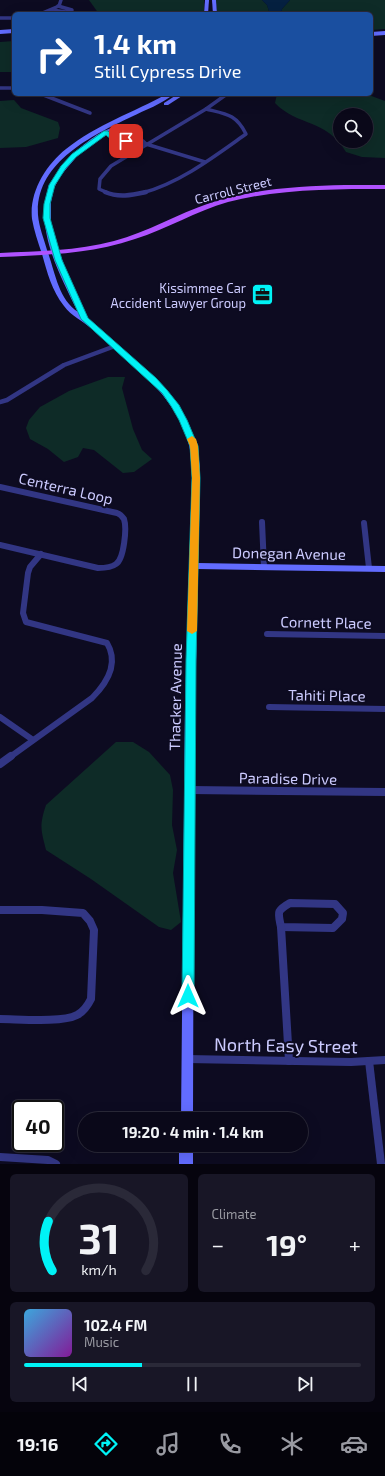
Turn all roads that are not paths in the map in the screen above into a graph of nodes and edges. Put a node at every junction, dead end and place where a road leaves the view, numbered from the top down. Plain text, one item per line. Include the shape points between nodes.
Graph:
1 (62, 0) edge
2 (207, 0) edge
3 (214, 0) edge
4 (58, 6) junction
5 (52, 10) junction
6 (46, 12) edge
7 (206, 12) edge
8 (215, 12) edge
9 (0, 18) edge
10 (12, 18) edge
11 (12, 31) edge
12 (373, 31) edge
13 (385, 31) edge
14 (0, 32) edge
15 (373, 34) edge
16 (0, 35) edge
17 (12, 35) edge
18 (0, 88) edge
19 (12, 88) edge
20 (47, 96) edge
21 (167, 96) edge
22 (179, 96) edge
23 (224, 96) edge
24 (50, 97) joint
25 (206, 109) junction
26 (90, 113) dead end
27 (98, 130) junction
28 (107, 133) junction
29 (146, 144) junction
30 (205, 162) junction
31 (385, 187) edge
32 (57, 253) junction
33 (45, 254) junction
34 (0, 255) edge
35 (0, 259) edge
36 (85, 319) junction
37 (115, 346) junction
38 (0, 402) edge
39 (0, 487) edge
40 (262, 522) dead end
41 (364, 523) dead end
42 (0, 545) edge
43 (41, 554) junction
44 (194, 566) junction
45 (264, 567) junction
46 (369, 568) junction
47 (385, 569) edge
48 (267, 634) dead end
49 (385, 636) edge
50 (270, 707) dead end
51 (385, 709) edge
52 (0, 717) edge
53 (33, 740) junction
54 (0, 764) edge
55 (190, 790) junction
56 (385, 792) edge
57 (0, 910) edge
58 (281, 927) junction
59 (0, 1019) edge
60 (188, 1059) junction
61 (385, 1060) edge
62 (289, 1061) junction
63 (369, 1062) junction
64 (187, 1112) edge
65 (186, 1152) edge
66 (0, 1157) edge
67 (56, 1164) edge
68 (186, 1164) edge
69 (381, 1164) edge

1 - 4 street
2 - 7 street
3 - 8 street
4 - 5 street
4 - 5 street via 72,10
5 - 6 street
9 - 10 street
11 - 14 street
12 - 13 street
13 - 15 street
16 - 17 street
18 - 19 street
20 - 24 street
21 - 27 street, Thacker Avenue
22 - 28 street, Thacker Avenue
23 - 25 street
24 - 26 street
25 - 29 street
25 - 30 street via 234,116 246,134
27 - 28 street
27 - 33 street, Thacker Avenue via 64,155 40,187 36,203 36,221
28 - 29 street via 138,145
28 - 32 street, Thacker Avenue via 89,143 74,156 63,167 52,185 47,204 47,218
29 - 30 street
29 - 30 street via 107,169 100,179 99,189 112,196 136,195 168,183
31 - 32 main road, Carroll Street via 309,188 250,195 195,210 118,242
32 - 33 main road, Carroll Street
32 - 36 street, Thacker Avenue via 67,282
33 - 34 main road, Carroll Street
33 - 35 main road, Carroll Street
33 - 36 street, Thacker Avenue via 62,297 71,310
36 - 37 street, Thacker Avenue
37 - 38 street via 72,362
37 - 44 street, Thacker Avenue via 164,391 189,431 194,446 196,478
39 - 43 street, Centerra Loop via 117,513 124,520 122,559 108,568 98,568
40 - 45 street
41 - 46 street
42 - 43 street, Centerra Loop
43 - 53 street via 28,573 23,612 26,622 107,643 114,657 108,680 103,687 92,698
44 - 45 street, Donegan Avenue
44 - 55 street, Thacker Avenue
45 - 46 street, Donegan Avenue
46 - 47 street, Donegan Avenue
48 - 49 street, Cornett Place
50 - 51 street, Tahiti Place
52 - 53 street
53 - 54 street
55 - 56 street, Paradise Drive
55 - 60 street, Thacker Avenue
57 - 59 street via 83,913 90,920 94,930 91,999 78,1015 66,1020
58 - 58 street via 334,928 340,925 343,915 335,904 290,903 280,909 278,914
58 - 62 street
60 - 62 street, North Easy Street
60 - 64 street, Thacker Avenue
61 - 63 street, North Easy Street
62 - 63 street, North Easy Street
63 - 69 street
65 - 68 street
66 - 67 street via 48,1160

